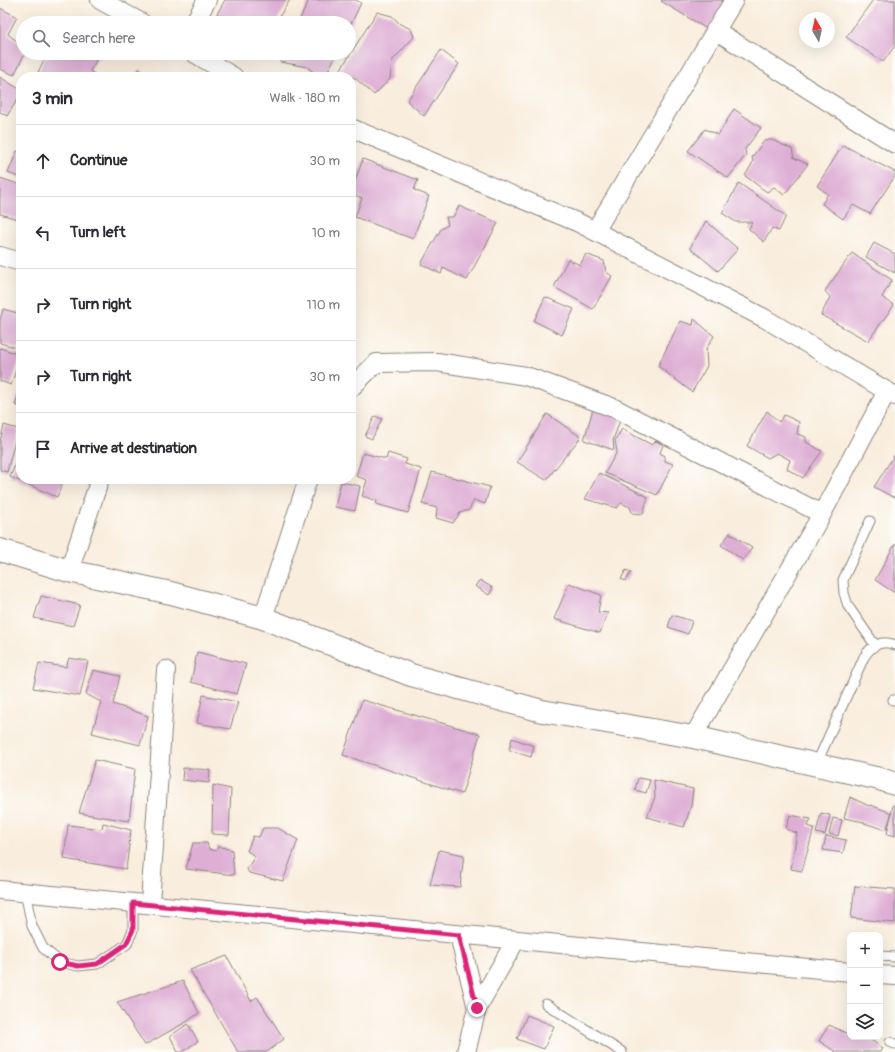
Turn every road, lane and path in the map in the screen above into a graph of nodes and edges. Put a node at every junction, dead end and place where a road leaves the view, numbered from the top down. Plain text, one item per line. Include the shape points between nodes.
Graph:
1 (100, 0) edge
2 (207, 0) edge
3 (734, 0) edge
4 (129, 16) edge
5 (198, 16) edge
6 (715, 30) junction
7 (206, 60) edge
8 (226, 72) edge
9 (356, 130) edge
10 (895, 144) edge
11 (595, 231) junction
12 (0, 256) edge
13 (16, 261) edge
14 (356, 383) edge
15 (891, 393) edge
16 (98, 484) edge
17 (306, 484) edge
18 (822, 514) junction
19 (870, 521) dead end
20 (0, 550) edge
21 (69, 571) junction
22 (263, 618) junction
23 (875, 645) junction
24 (895, 645) edge
25 (166, 670) dead end
26 (693, 737) junction
27 (816, 765) junction
28 (895, 784) edge
29 (0, 890) edge
30 (25, 892) junction
31 (142, 903) junction
32 (459, 935) junction
33 (516, 940) junction
34 (883, 956) edge
35 (895, 957) edge
36 (847, 968) edge
37 (883, 975) edge
38 (895, 976) edge
39 (546, 1004) dead end
40 (477, 1008) junction
41 (466, 1052) edge
42 (622, 1052) edge

1 - 4 street
2 - 5 street
3 - 6 street
6 - 10 street
6 - 11 street
7 - 8 street
9 - 11 street
11 - 15 street via 764,318
12 - 13 street
14 - 18 street via 376,363 437,362 526,376 614,408
15 - 18 street
16 - 21 street
17 - 22 street
18 - 26 street
19 - 23 lane via 843,580 848,606
20 - 21 street
21 - 22 street via 171,593
22 - 26 street via 411,675 542,711
23 - 24 lane
23 - 27 lane via 864,657
25 - 31 street
26 - 27 street
27 - 28 street
29 - 30 street
30 - 31 street
30 - 31 lane via 32,926 43,948 60,962 78,966 97,964 126,944
31 - 32 street
32 - 33 street
32 - 40 street
33 - 36 street
33 - 40 street
34 - 35 lane
37 - 38 street
39 - 42 lane
40 - 41 street

